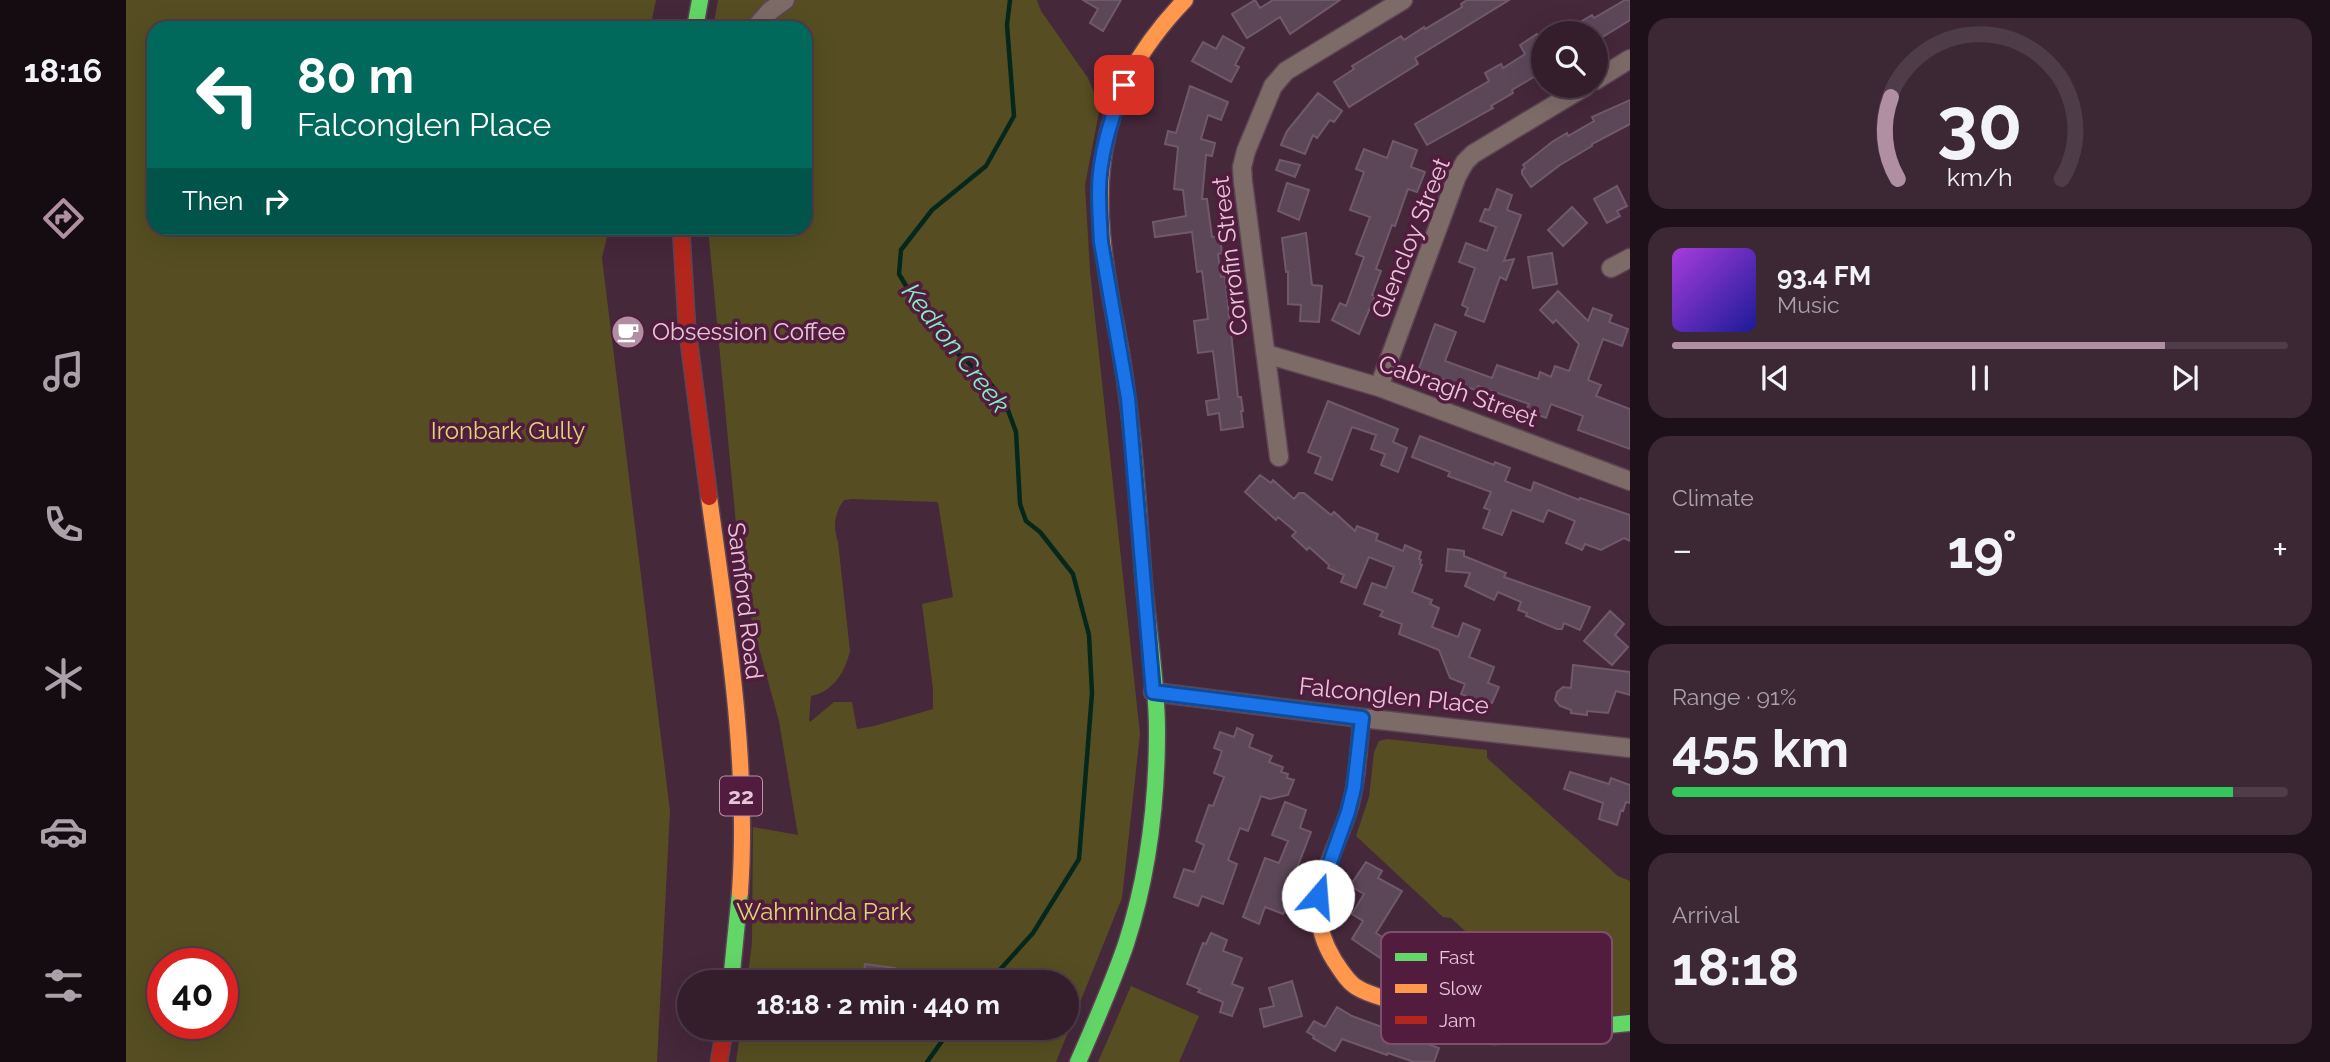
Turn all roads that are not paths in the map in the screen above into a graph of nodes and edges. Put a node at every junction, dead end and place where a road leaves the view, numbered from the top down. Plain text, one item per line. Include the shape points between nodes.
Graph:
1 (699, 0) edge
2 (785, 0) edge
3 (1185, 0) edge
4 (1403, 0) edge
5 (696, 21) edge
6 (761, 21) edge
7 (1630, 59) edge
8 (1608, 72) edge
9 (1566, 98) edge
10 (682, 235) edge
11 (1630, 258) edge
12 (1611, 268) dead end
13 (1266, 354) junction
14 (1379, 387) junction
15 (1279, 457) dead end
16 (1630, 481) edge
17 (1153, 692) junction
18 (1362, 718) junction
19 (1630, 748) edge
20 (732, 970) edge
21 (1381, 997) edge
22 (1630, 1023) edge
23 (1612, 1025) edge
24 (723, 1040) edge
25 (719, 1062) edge
26 (1078, 1062) edge

1 - 5 street
2 - 6 street
3 - 17 street via 1140,52 1124,85 1103,153 1098,189 1101,242 1128,398
4 - 13 street, Corrofin Street via 1286,71 1273,86 1246,151 1243,182
7 - 8 street
9 - 14 street, Glencloy Street via 1465,162
10 - 20 street, Samford Road / 22 via 691,361 739,762 741,872
11 - 12 street
13 - 14 street, Cabragh Street
13 - 15 street, Corrofin Street
14 - 16 street, Cabragh Street
17 - 18 street, Falconglen Place
17 - 26 street via 1157,728 1153,807 1135,914
18 - 19 street, Falconglen Place
18 - 21 street via 1354,788 1318,896 1318,919 1325,945 1340,969 1357,988
22 - 23 street
24 - 25 street

